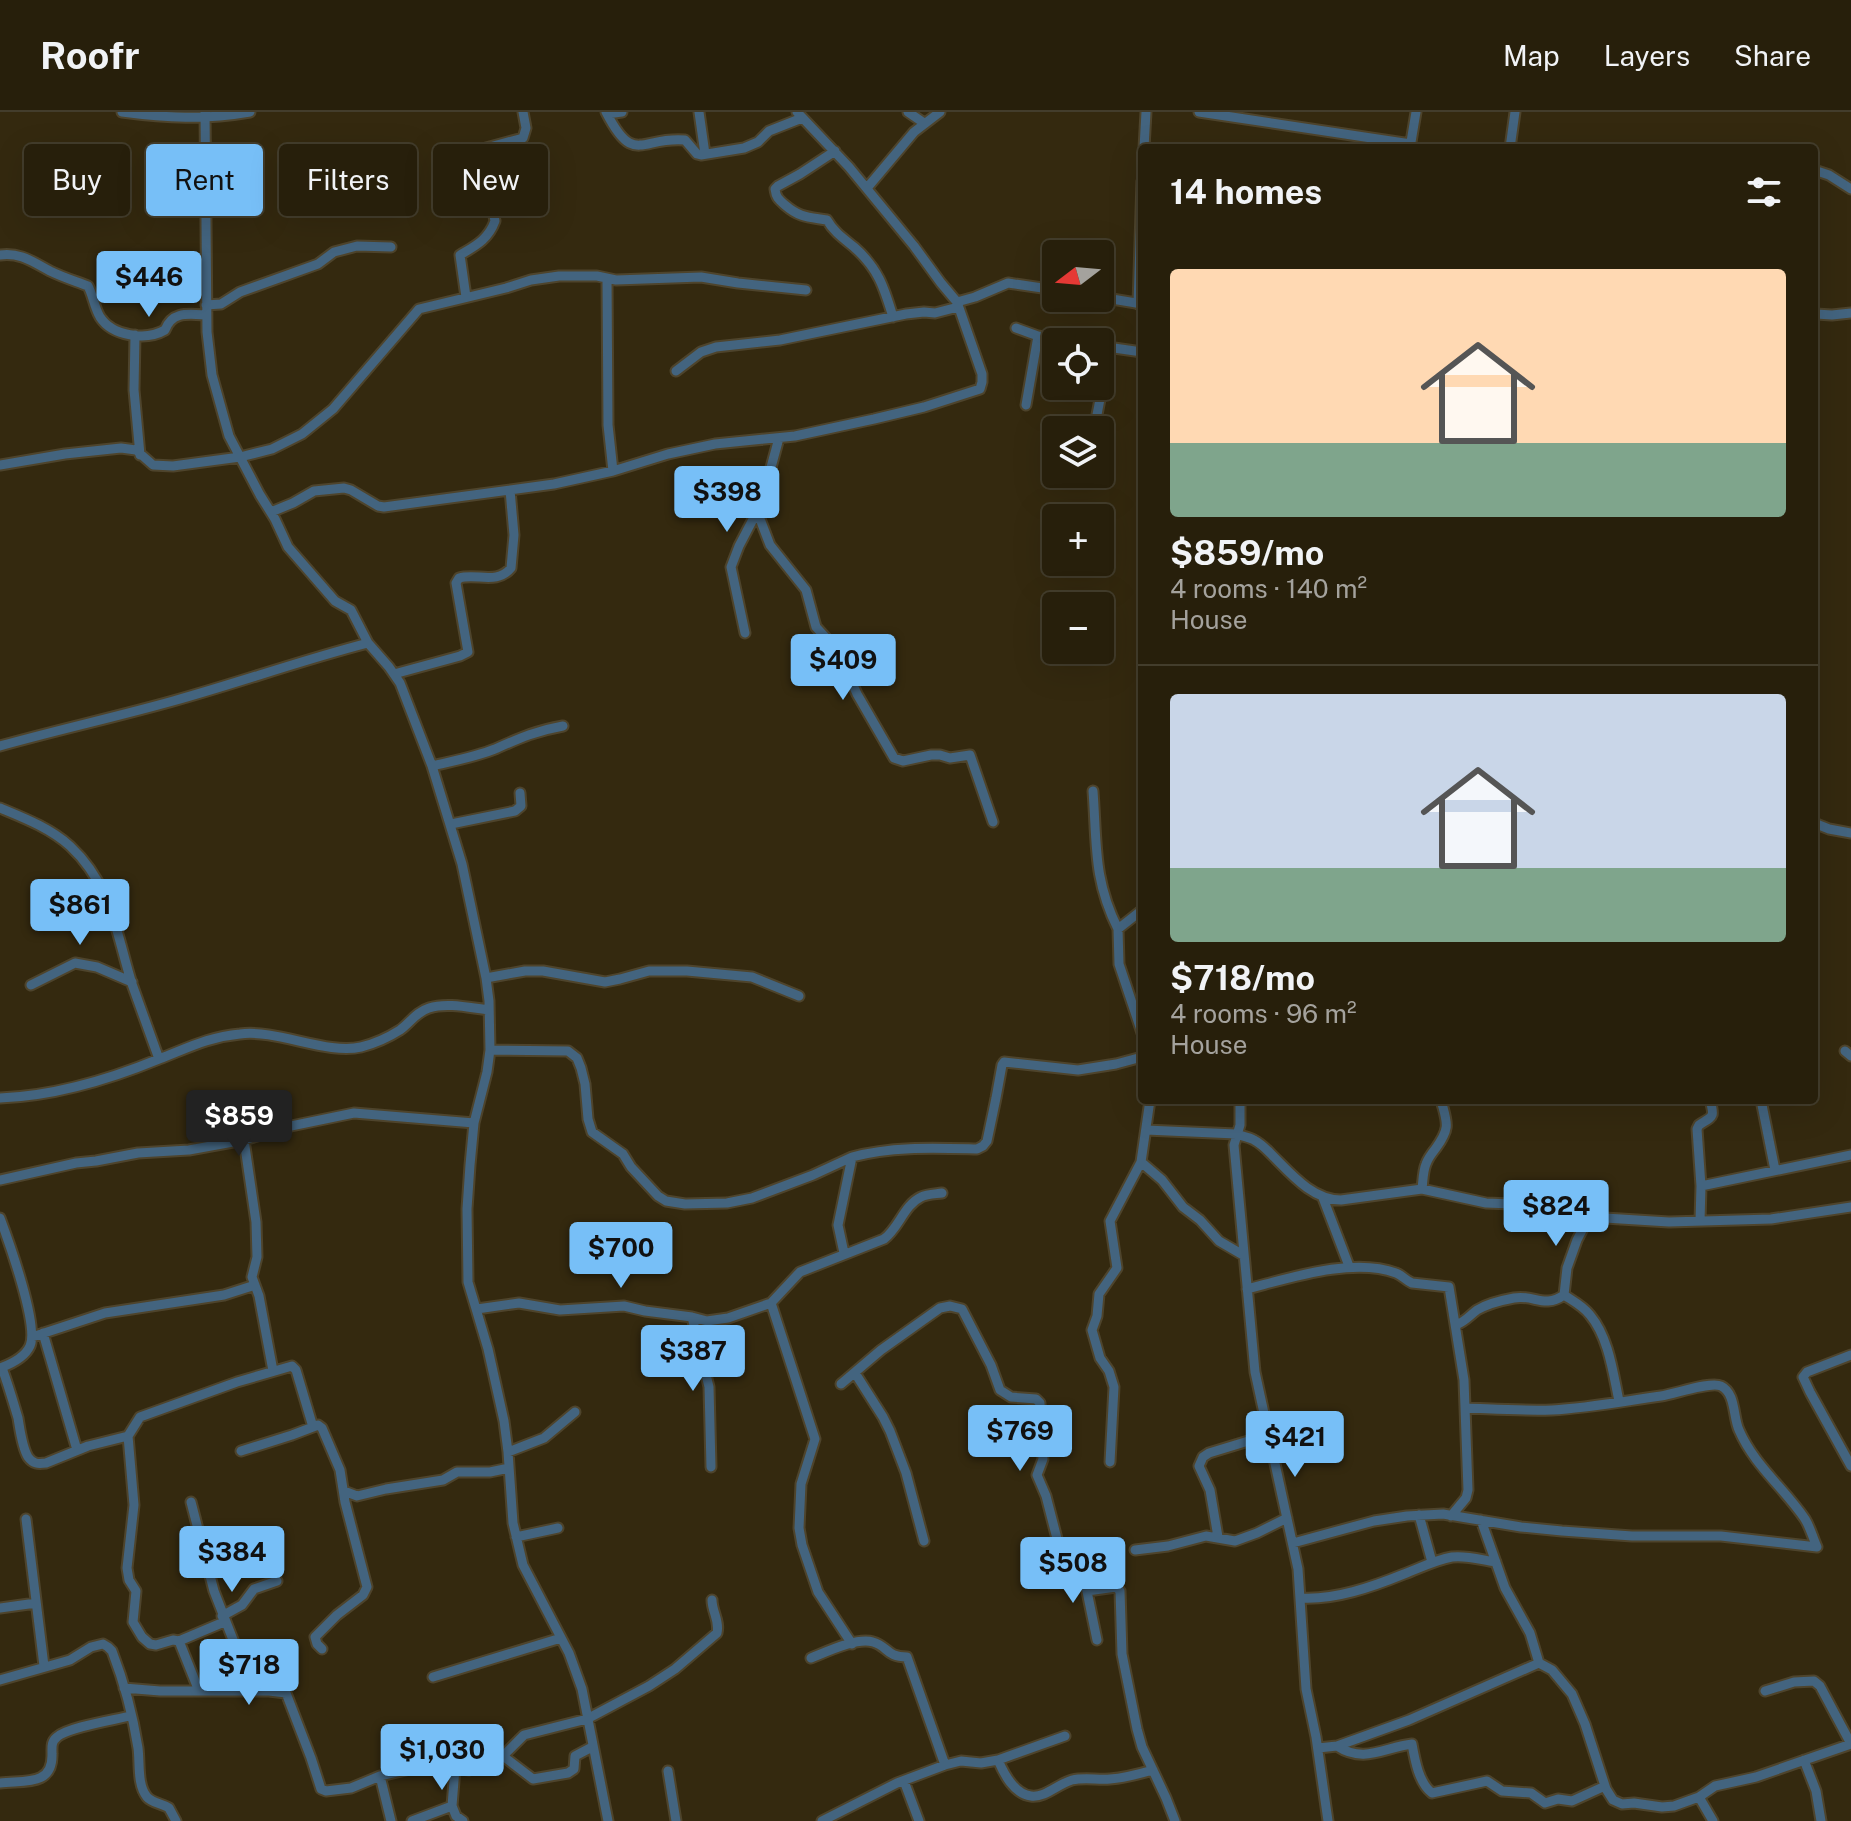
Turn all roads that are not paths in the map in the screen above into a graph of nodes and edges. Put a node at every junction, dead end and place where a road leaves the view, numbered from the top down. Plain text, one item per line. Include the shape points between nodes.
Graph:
1 (122, 112) edge
2 (250, 112) edge
3 (523, 112) edge
4 (622, 112) edge
5 (699, 112) edge
6 (908, 112) edge
7 (940, 112) edge
8 (1146, 112) edge
9 (1199, 112) edge
10 (1416, 112) edge
11 (1515, 112) edge
12 (606, 113) edge
13 (205, 115) edge
14 (800, 115) edge
15 (924, 123) junction
16 (1144, 144) edge
17 (1399, 144) edge
18 (1411, 144) edge
19 (1511, 144) edge
20 (835, 151) junction
21 (705, 154) junction
22 (1818, 171) edge
23 (867, 188) junction
24 (1851, 189) edge
25 (391, 247) dead end
26 (0, 255) edge
27 (607, 279) junction
28 (1042, 288) edge
29 (806, 290) dead end
30 (466, 297) junction
31 (1114, 299) edge
32 (1138, 304) edge
33 (957, 305) junction
34 (206, 310) junction
35 (1851, 313) edge
36 (1818, 314) edge
37 (893, 317) junction
38 (1016, 328) dead end
39 (135, 335) junction
40 (1038, 336) junction
41 (1042, 337) edge
42 (1114, 348) edge
43 (1138, 351) edge
44 (676, 371) dead end
45 (1026, 405) dead end
46 (779, 438) junction
47 (140, 455) junction
48 (240, 457) junction
49 (0, 465) edge
50 (613, 471) junction
51 (510, 490) junction
52 (757, 511) junction
53 (271, 512) junction
54 (745, 633) dead end
55 (368, 643) junction
56 (394, 674) junction
57 (563, 726) dead end
58 (0, 746) edge
59 (432, 766) junction
60 (1093, 791) dead end
61 (520, 793) dead end
62 (0, 808) edge
63 (993, 822) dead end
64 (451, 824) junction
65 (1818, 825) edge
66 (1851, 833) edge
67 (1138, 913) edge
68 (1118, 929) junction
69 (486, 978) junction
70 (132, 982) junction
71 (31, 985) dead end
72 (799, 996) dead end
73 (489, 1010) junction
74 (1138, 1021) edge
75 (490, 1050) junction
76 (1138, 1058) edge
77 (159, 1059) junction
78 (0, 1098) edge
79 (1149, 1104) edge
80 (1240, 1104) edge
81 (1442, 1104) edge
82 (1711, 1104) edge
83 (1762, 1104) edge
84 (474, 1123) junction
85 (1146, 1130) junction
86 (1236, 1134) junction
87 (244, 1140) junction
88 (1851, 1155) edge
89 (852, 1157) junction
90 (1141, 1162) junction
91 (1775, 1170) junction
92 (0, 1180) edge
93 (1701, 1186) junction
94 (1422, 1189) junction
95 (942, 1193) dead end
96 (1323, 1198) junction
97 (1851, 1207) edge
98 (1589, 1217) junction
99 (0, 1218) edge
100 (1700, 1221) junction
101 (844, 1253) junction
102 (1243, 1255) junction
103 (1349, 1266) junction
104 (255, 1285) junction
105 (1247, 1289) junction
106 (1564, 1295) junction
107 (771, 1303) junction
108 (477, 1309) junction
109 (692, 1317) junction
110 (1456, 1325) junction
111 (43, 1333) junction
112 (32, 1337) junction
113 (1851, 1355) edge
114 (1, 1368) edge
115 (273, 1371) junction
116 (855, 1373) junction
117 (841, 1384) dead end
118 (1619, 1401) junction
119 (1466, 1408) junction
120 (575, 1412) dead end
121 (313, 1427) junction
122 (1268, 1435) junction
123 (128, 1436) junction
124 (77, 1450) junction
125 (241, 1451) dead end
126 (508, 1452) junction
127 (1110, 1462) dead end
128 (1851, 1466) edge
129 (711, 1467) dead end
130 (509, 1468) junction
131 (344, 1491) junction
132 (191, 1502) dead end
133 (1419, 1515) junction
134 (1451, 1516) junction
135 (1287, 1518) junction
136 (26, 1519) dead end
137 (1481, 1520) junction
138 (558, 1528) dead end
139 (516, 1537) junction
140 (1218, 1537) junction
141 (924, 1541) dead end
142 (1293, 1543) junction
143 (1135, 1550) dead end
144 (1432, 1562) junction
145 (1496, 1562) junction
146 (277, 1581) dead end
147 (1087, 1591) junction
148 (1301, 1598) junction
149 (712, 1600) dead end
150 (36, 1603) junction
151 (0, 1608) edge
152 (223, 1619) junction
153 (561, 1638) junction
154 (1097, 1640) dead end
155 (179, 1641) junction
156 (852, 1644) junction
157 (322, 1649) dead end
158 (811, 1658) dead end
159 (1539, 1663) junction
160 (44, 1666) junction
161 (433, 1677) dead end
162 (0, 1680) edge
163 (124, 1688) junction
164 (199, 1691) junction
165 (243, 1691) junction
166 (1765, 1691) dead end
167 (130, 1716) junction
168 (587, 1719) junction
169 (1065, 1736) dead end
170 (1851, 1744) edge
171 (1337, 1746) junction
172 (592, 1747) junction
173 (1318, 1748) junction
174 (503, 1756) junction
175 (998, 1760) junction
176 (1804, 1760) junction
177 (945, 1765) junction
178 (455, 1768) junction
179 (1153, 1770) junction
180 (668, 1771) dead end
181 (380, 1776) junction
182 (904, 1781) junction
183 (0, 1783) edge
184 (1605, 1786) junction
185 (1699, 1797) junction
186 (452, 1806) junction
187 (176, 1821) edge
188 (391, 1821) edge
189 (412, 1821) edge
190 (463, 1821) edge
191 (608, 1821) edge
192 (676, 1821) edge
193 (822, 1821) edge
194 (919, 1821) edge
195 (1175, 1821) edge
196 (1328, 1821) edge
197 (1713, 1821) edge
198 (1821, 1821) edge

1 - 13 street via 166,118
2 - 13 street
3 - 30 street via 523,138 482,153 495,221 478,245 460,255
4 - 12 street
5 - 21 street
6 - 15 street
7 - 15 street
8 - 16 street
9 - 17 street
10 - 18 street
11 - 19 street
12 - 21 street via 627,142 640,146 685,140 697,154
13 - 34 street
14 - 20 street
14 - 21 street via 744,148
15 - 23 street
20 - 23 street
20 - 37 street via 778,186 775,194 798,215 827,220 869,263
22 - 24 street
23 - 33 street
25 - 34 street via 334,252 318,264
26 - 39 street via 20,256 88,286 102,320
27 - 29 street via 710,277
27 - 30 street via 543,278
27 - 50 street
28 - 33 street via 1008,283
30 - 48 street via 419,309 324,417 289,441
31 - 32 street
33 - 37 street
33 - 46 street via 982,374 980,389 924,407
34 - 39 street via 169,319 160,333
34 - 48 street via 218,400
35 - 36 street
37 - 44 street via 716,347
38 - 40 street
39 - 47 street
40 - 41 street
40 - 45 street
42 - 43 street
46 - 50 street via 715,444
46 - 52 street
47 - 48 street via 159,467
47 - 49 street via 121,448
48 - 53 street
50 - 51 street
51 - 53 street via 384,507 344,488 314,491
51 - 56 street via 511,568 497,578 465,576 456,583 468,652
52 - 54 street via 731,567
52 - 63 street via 770,545 806,590 816,627 838,651 894,758 970,755
53 - 55 street via 290,551 335,601 351,610
55 - 56 street
55 - 58 street
56 - 59 street
57 - 59 street
59 - 64 street
60 - 68 street via 1096,858
61 - 64 street via 521,806 515,811
62 - 70 street via 49,830 70,846 99,882
64 - 69 street
65 - 66 street
67 - 68 street
68 - 74 street via 1120,968
69 - 72 street via 543,971 605,982 649,971 698,971 752,977
69 - 73 street
70 - 71 street via 75,963
70 - 77 street
73 - 75 street
73 - 77 street via 431,1007 400,1029 358,1048 245,1033 204,1041
75 - 84 street
75 - 89 street via 574,1054 592,1132 623,1154 666,1201 727,1203 752,1198
76 - 89 street via 1078,1070 1004,1062 983,1146
77 - 78 street via 70,1089
79 - 85 street
80 - 86 street
81 - 94 street via 1446,1132 1424,1167
82 - 93 street via 1712,1118 1697,1129
83 - 91 street
84 - 87 street via 354,1113
84 - 108 street via 467,1262
85 - 86 street
85 - 90 street
86 - 96 street via 1261,1144
86 - 102 street
87 - 92 street via 76,1163
87 - 104 street via 256,1222
88 - 91 street
89 - 101 street via 838,1225
90 - 102 street via 1223,1244
90 - 127 street via 1111,1215 1117,1268 1099,1294 1092,1330 1114,1387
91 - 93 street
93 - 100 street
94 - 96 street
94 - 98 street via 1486,1203 1542,1205
95 - 101 street via 914,1202 884,1239
96 - 103 street
97 - 100 street via 1771,1219
98 - 100 street
98 - 106 street via 1567,1268
99 - 112 street
101 - 107 street via 800,1272
102 - 105 street
103 - 105 street
103 - 110 street via 1449,1287
104 - 111 street via 224,1295 105,1313
104 - 115 street
105 - 122 street
106 - 110 street via 1550,1302 1506,1300
106 - 118 street via 1591,1316 1611,1360
107 - 109 street via 728,1318
107 - 156 street via 815,1439 801,1484 802,1545 818,1592
108 - 109 street via 519,1303 560,1310 624,1306
108 - 126 street
109 - 129 street via 709,1387
110 - 119 street
111 - 112 street
111 - 124 street
112 - 114 street via 29,1349
113 - 128 street via 1803,1377
114 - 124 street via 29,1458 46,1463
115 - 121 street via 295,1367
115 - 123 street via 140,1417
116 - 117 street
116 - 141 street via 890,1431
116 - 147 street via 940,1308 962,1309 1000,1390 1040,1403 1043,1459 1037,1475 1062,1558 1081,1569
118 - 119 street via 1548,1410
118 - 137 street via 1724,1387 1746,1444 1803,1517 1817,1547 1721,1536 1562,1531
119 - 134 street via 1468,1493
120 - 126 street via 544,1438
121 - 125 street
121 - 131 street via 320,1426 325,1433
122 - 135 street
122 - 140 street via 1209,1453 1200,1461
123 - 124 street
123 - 155 street via 134,1505 127,1568 136,1591 133,1622 152,1645
126 - 130 street
130 - 131 street via 457,1472 443,1480 357,1496
130 - 139 street
131 - 157 street via 367,1587 315,1637
132 - 152 street
133 - 134 street
133 - 142 street
133 - 144 street
134 - 137 street
135 - 140 street via 1235,1541
135 - 142 street
136 - 150 street
137 - 145 street
138 - 139 street
139 - 153 street via 523,1565
140 - 143 street
142 - 148 street
144 - 145 street via 1459,1557
144 - 148 street via 1383,1582 1322,1598
145 - 159 street
146 - 152 street via 254,1589
147 - 154 street
147 - 179 street via 1120,1591 1125,1674 1142,1747
148 - 173 street via 1306,1689
149 - 168 street via 717,1633 664,1677
150 - 151 street
150 - 160 street
152 - 155 street
152 - 165 street via 237,1650
153 - 161 street
153 - 168 street via 579,1680
155 - 164 street
156 - 158 street
156 - 177 street via 873,1642 892,1655 907,1657
159 - 171 street
159 - 184 street via 1572,1694
160 - 162 street
160 - 163 street via 103,1644 112,1651
163 - 164 street
163 - 167 street
164 - 165 street
165 - 181 street via 288,1696 323,1791 358,1786
166 - 170 street via 1814,1681
167 - 183 street via 59,1735 44,1775 31,1782
167 - 187 street via 146,1795 169,1808
168 - 172 street
168 - 174 street via 524,1735
169 - 175 street
170 - 176 street
171 - 173 street
171 - 184 street via 1357,1755 1412,1744 1432,1793 1487,1781 1502,1791 1531,1793 1549,1803 1572,1801
172 - 174 street via 575,1756 574,1769 568,1773 533,1779
172 - 191 street
173 - 196 street
174 - 178 street via 469,1770
175 - 177 street
175 - 179 street via 1009,1780 1028,1796 1073,1780 1115,1779
176 - 185 street via 1715,1786
176 - 198 street
177 - 182 street
178 - 181 street via 431,1764
178 - 186 street
179 - 195 street
180 - 192 street
181 - 188 street
182 - 193 street
182 - 194 street
184 - 185 street via 1613,1800 1625,1805 1665,1807
185 - 197 street
186 - 189 street
186 - 190 street

